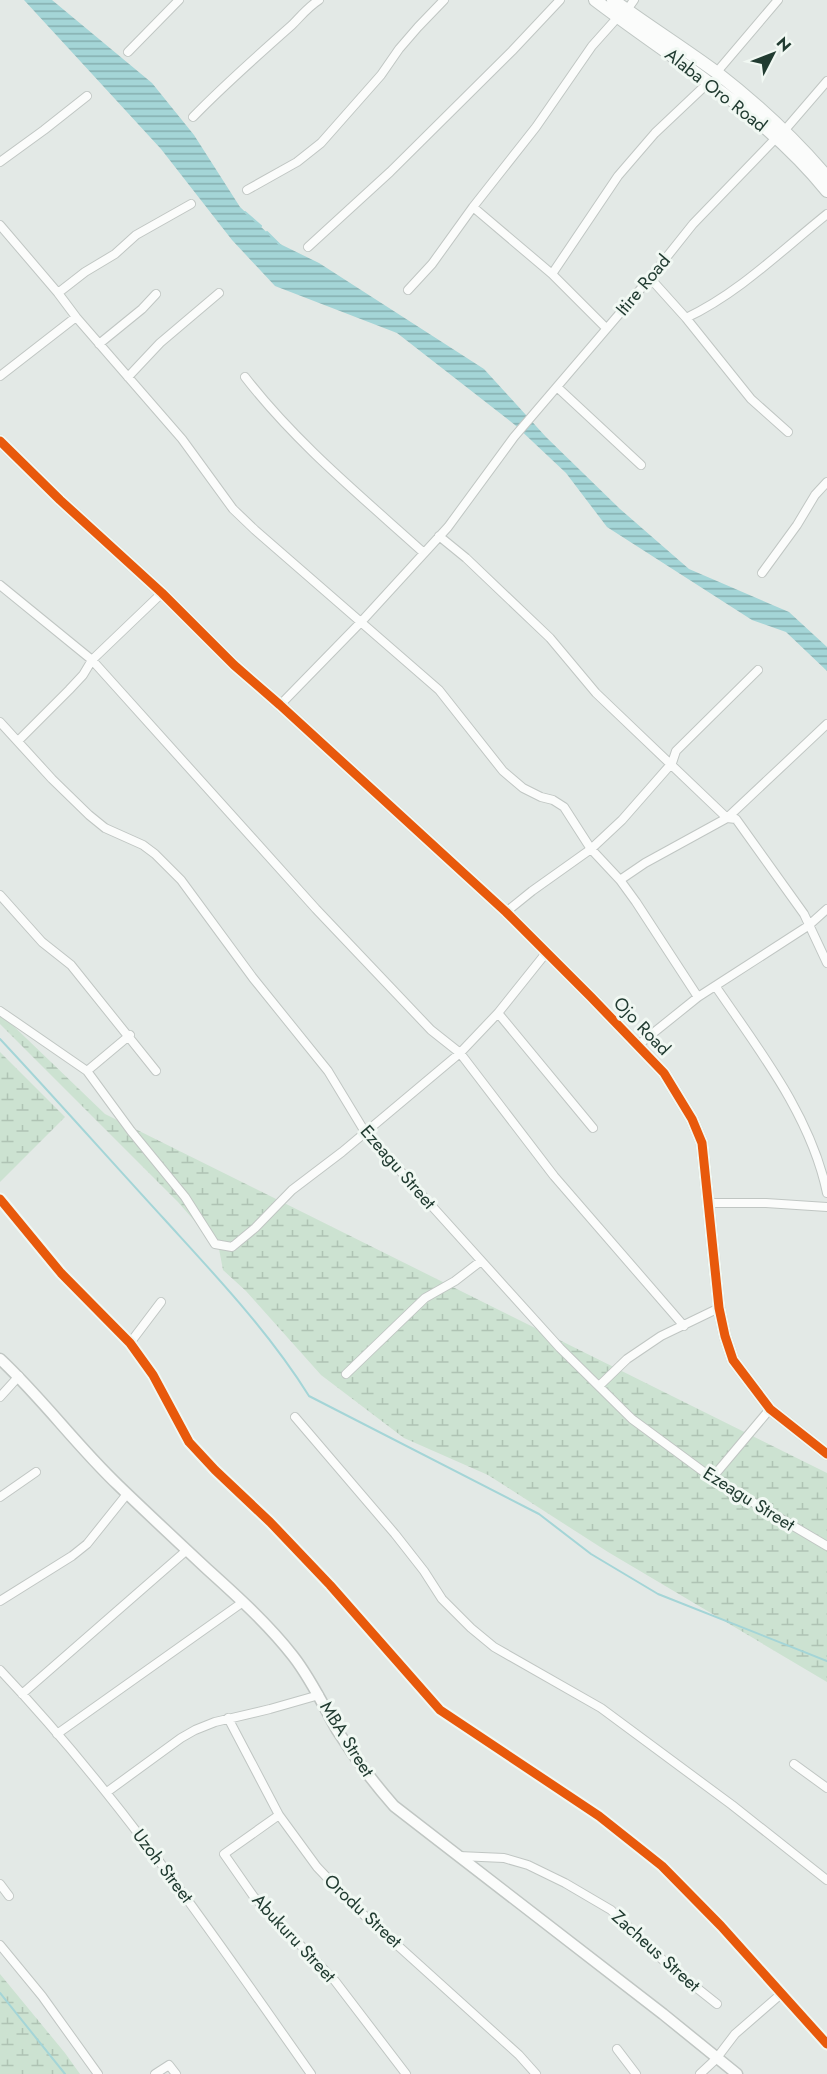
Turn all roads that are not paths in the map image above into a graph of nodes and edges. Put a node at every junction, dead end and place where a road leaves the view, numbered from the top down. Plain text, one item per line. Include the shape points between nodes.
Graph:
1 (179, 0) edge
2 (319, 0) edge
3 (444, 0) edge
4 (560, 0) edge
5 (595, 0) edge
6 (613, 0) edge
7 (778, 0) edge
8 (626, 9) edge
9 (128, 52) dead end
10 (713, 78) junction
11 (827, 81) edge
12 (87, 96) dead end
13 (193, 117) dead end
14 (780, 134) junction
15 (0, 162) edge
16 (827, 177) edge
17 (247, 190) dead end
18 (827, 191) edge
19 (191, 204) dead end
20 (473, 207) junction
21 (827, 214) edge
22 (0, 225) edge
23 (308, 247) dead end
24 (552, 274) junction
25 (650, 278) junction
26 (408, 290) dead end
27 (58, 293) junction
28 (219, 293) dead end
29 (156, 294) dead end
30 (76, 317) junction
31 (686, 318) junction
32 (606, 328) junction
33 (99, 344) junction
34 (0, 376) edge
35 (128, 376) junction
36 (245, 377) dead end
37 (557, 387) junction
38 (788, 432) dead end
39 (0, 441) edge
40 (641, 465) dead end
41 (827, 482) edge
42 (439, 536) junction
43 (424, 553) junction
44 (762, 573) dead end
45 (0, 585) edge
46 (162, 593) junction
47 (362, 622) junction
48 (92, 660) junction
49 (758, 670) dead end
50 (280, 705) junction
51 (0, 722) edge
52 (827, 724) edge
53 (18, 741) junction
54 (672, 764) junction
55 (727, 818) junction
56 (591, 849) junction
57 (620, 880) junction
58 (0, 895) edge
59 (827, 909) edge
60 (506, 912) junction
61 (808, 926) junction
62 (546, 953) junction
63 (827, 963) edge
64 (717, 987) junction
65 (698, 998) junction
66 (0, 1011) edge
67 (498, 1013) junction
68 (130, 1035) junction
69 (637, 1046) junction
70 (460, 1053) junction
71 (87, 1071) junction
72 (156, 1071) dead end
73 (593, 1128) dead end
74 (365, 1132) junction
75 (827, 1192) edge
76 (0, 1199) edge
77 (709, 1203) junction
78 (827, 1207) edge
79 (481, 1261) junction
80 (161, 1302) dead end
81 (719, 1308) junction
82 (684, 1326) junction
83 (130, 1343) junction
84 (0, 1359) edge
85 (346, 1374) dead end
86 (19, 1376) junction
87 (599, 1386) junction
88 (0, 1396) edge
89 (770, 1409) junction
90 (295, 1417) dead end
91 (827, 1454) edge
92 (36, 1472) dead end
93 (712, 1478) junction
94 (127, 1494) junction
95 (0, 1497) edge
96 (827, 1546) edge
97 (187, 1550) junction
98 (0, 1601) edge
99 (243, 1602) junction
100 (0, 1670) edge
101 (22, 1694) junction
102 (319, 1695) junction
103 (228, 1718) junction
104 (57, 1734) junction
105 (794, 1764) dead end
106 (827, 1788) edge
107 (107, 1792) junction
108 (279, 1815) junction
109 (459, 1856) junction
110 (827, 1880) edge
111 (0, 1884) edge
112 (9, 1896) dead end
113 (0, 1945) edge
114 (781, 1994) junction
115 (717, 2004) dead end
116 (827, 2044) edge
117 (617, 2049) dead end
118 (716, 2059) junction
119 (98, 2074) edge
120 (154, 2074) edge
121 (176, 2074) edge
122 (311, 2074) edge
123 (406, 2074) edge
124 (536, 2074) edge
125 (636, 2074) edge
126 (699, 2074) edge
127 (737, 2074) edge

1 - 9 street
2 - 13 street
3 - 17 street via 321,143 297,162
4 - 23 street via 402,160
5 - 8 main road, Alaba Oro Road
6 - 8 main road, Alaba Oro Road
7 - 10 street
8 - 10 main road, Alaba Oro Road
8 - 20 street via 592,46 536,127
10 - 14 main road, Alaba Oro Road via 739,105
10 - 24 street via 655,133 618,176
11 - 14 street, Itire Road
12 - 15 street
14 - 16 main road, Alaba Oro Road
14 - 18 main road, Alaba Oro Road
14 - 25 street, Itire Road via 700,216
19 - 27 street via 136,235
20 - 24 street
20 - 26 street
21 - 31 street via 770,263
22 - 27 street
24 - 32 street
25 - 31 street
25 - 32 street, Itire Road
27 - 30 street
28 - 35 street
29 - 33 street
30 - 33 street
30 - 34 street
31 - 38 street via 751,399
32 - 37 street, Itire Road
33 - 35 street
35 - 47 street via 182,439 233,508
36 - 43 street via 269,409
37 - 40 street
37 - 42 street, Itire Road
39 - 46 street, Ojo Road
41 - 44 street
42 - 43 street, Itire Road
42 - 54 street via 550,639 596,693
43 - 47 street, Itire Road
45 - 48 street
46 - 48 street
46 - 50 street, Ojo Road
47 - 50 street, Itire Road
47 - 56 street via 439,690 504,771 524,788 564,807
48 - 53 street via 83,675
48 - 70 street via 316,909 431,1030
49 - 54 street via 676,751
50 - 60 street, Ojo Road
51 - 53 street, Ezeagu Street
52 - 55 street
53 - 74 street, Ezeagu Street via 89,815 105,828 143,845 181,880 328,1071
54 - 55 street
54 - 56 street
55 - 57 street
55 - 61 street via 736,819 743,827
56 - 57 street
56 - 60 street
57 - 65 street
58 - 68 street via 42,942 72,965
59 - 61 street
60 - 62 street, Ojo Road
61 - 63 street
61 - 64 street
62 - 67 street
62 - 69 street, Ojo Road
64 - 65 street
64 - 75 street via 796,1113 815,1152
65 - 69 street
66 - 71 street
67 - 70 street
67 - 73 street
68 - 71 street
68 - 72 street
69 - 77 street, Ojo Road via 664,1073 692,1119 702,1143
70 - 74 street
70 - 82 street via 533,1151
71 - 74 street via 185,1197 215,1244 232,1247 292,1190
74 - 79 street, Ezeagu Street
76 - 83 street via 61,1273
77 - 78 street
77 - 81 street, Ojo Road
79 - 85 street via 425,1298
79 - 87 street, Ezeagu Street
80 - 83 street
81 - 82 street
81 - 89 street, Ojo Road via 733,1360
82 - 87 street via 627,1359
83 - 114 street via 153,1375 189,1442 330,1585 440,1710 600,1816 662,1866
84 - 86 street, MBA Street
86 - 88 street
86 - 94 street, MBA Street
87 - 93 street, Ezeagu Street via 632,1419
89 - 91 street, Ojo Road
89 - 93 street
90 - 110 street via 395,1534 442,1599 471,1628 494,1647 601,1708
92 - 95 street
93 - 96 street, Ezeagu Street
94 - 97 street, MBA Street
94 - 98 street via 87,1544
97 - 99 street, MBA Street
97 - 101 street
99 - 102 street, MBA Street via 293,1656
99 - 104 street
100 - 101 street, Uzoh Street
101 - 104 street, Uzoh Street
102 - 103 street
102 - 109 street, MBA Street via 367,1774 394,1806
103 - 107 street via 181,1738
103 - 108 street, Orodu Street
104 - 107 street, Uzoh Street
105 - 106 street
107 - 122 street, Uzoh Street via 189,1900
108 - 123 street, Abukuru Street via 224,1854 254,1897 334,1981
108 - 124 street, Orodu Street via 317,1867 354,1906
109 - 115 street, Zacheus Street via 504,1858 565,1883 611,1910 668,1965
109 - 118 street, MBA Street via 663,2013
111 - 112 street
113 - 119 street
114 - 116 street
114 - 118 street via 735,2034
117 - 125 street
118 - 126 street
118 - 127 street, MBA Street
120 - 121 street via 169,2065

